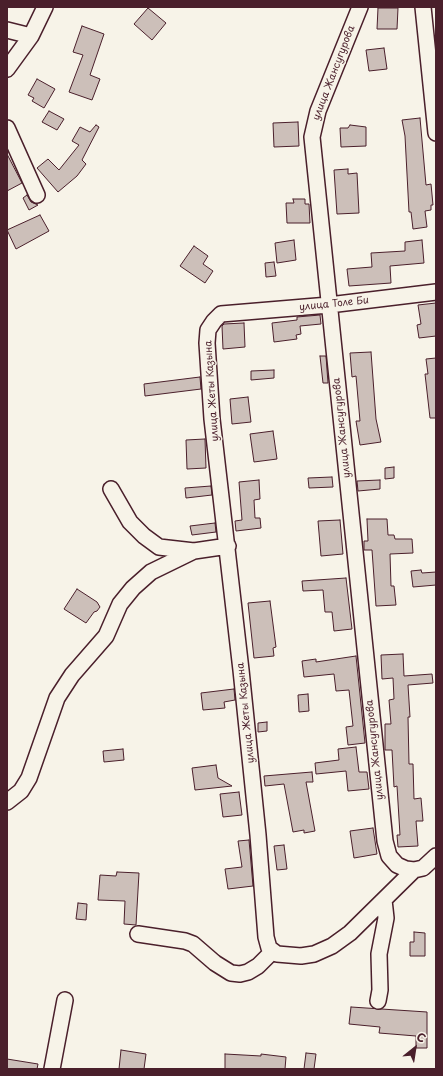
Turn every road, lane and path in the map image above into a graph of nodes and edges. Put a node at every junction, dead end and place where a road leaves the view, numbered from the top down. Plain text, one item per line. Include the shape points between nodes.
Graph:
1 (45, 7) edge
2 (360, 7) edge
3 (423, 7) edge
4 (7, 30) edge
5 (31, 36) junction
6 (7, 69) edge
7 (7, 128) edge
8 (436, 133) edge
9 (37, 195) dead end
10 (436, 292) edge
11 (329, 305) junction
12 (232, 313) joint
13 (111, 489) dead end
14 (228, 546) junction
15 (194, 551) junction
16 (7, 802) edge
17 (436, 856) edge
18 (414, 870) junction
19 (384, 900) junction
20 (138, 934) dead end
21 (272, 952) junction
22 (65, 1000) dead end
23 (378, 1001) dead end
24 (52, 1069) edge

1 - 5 street
2 - 11 street, улица Жансугурова via 318,111 312,137
3 - 8 street
4 - 5 street
5 - 6 street
7 - 9 street
10 - 11 street, улица Толе Би
11 - 12 street, улица Толе Би
11 - 18 street, улица Жансугурова via 383,825 389,856 397,865
12 - 14 street, улица Жеты Казына via 221,314 214,321 208,330 207,343 212,419
13 - 15 street via 130,522 144,536 159,547
14 - 15 street
14 - 21 street, улица Жеты Казына via 266,937
15 - 16 street via 151,572 132,588 120,604 106,636 72,675 57,698 29,778 21,791
17 - 18 street via 423,868
18 - 19 street
19 - 21 street via 350,933 332,946 314,954 300,956
19 - 23 street via 386,918 379,954
20 - 21 street via 185,941 232,973 248,972
22 - 24 street

